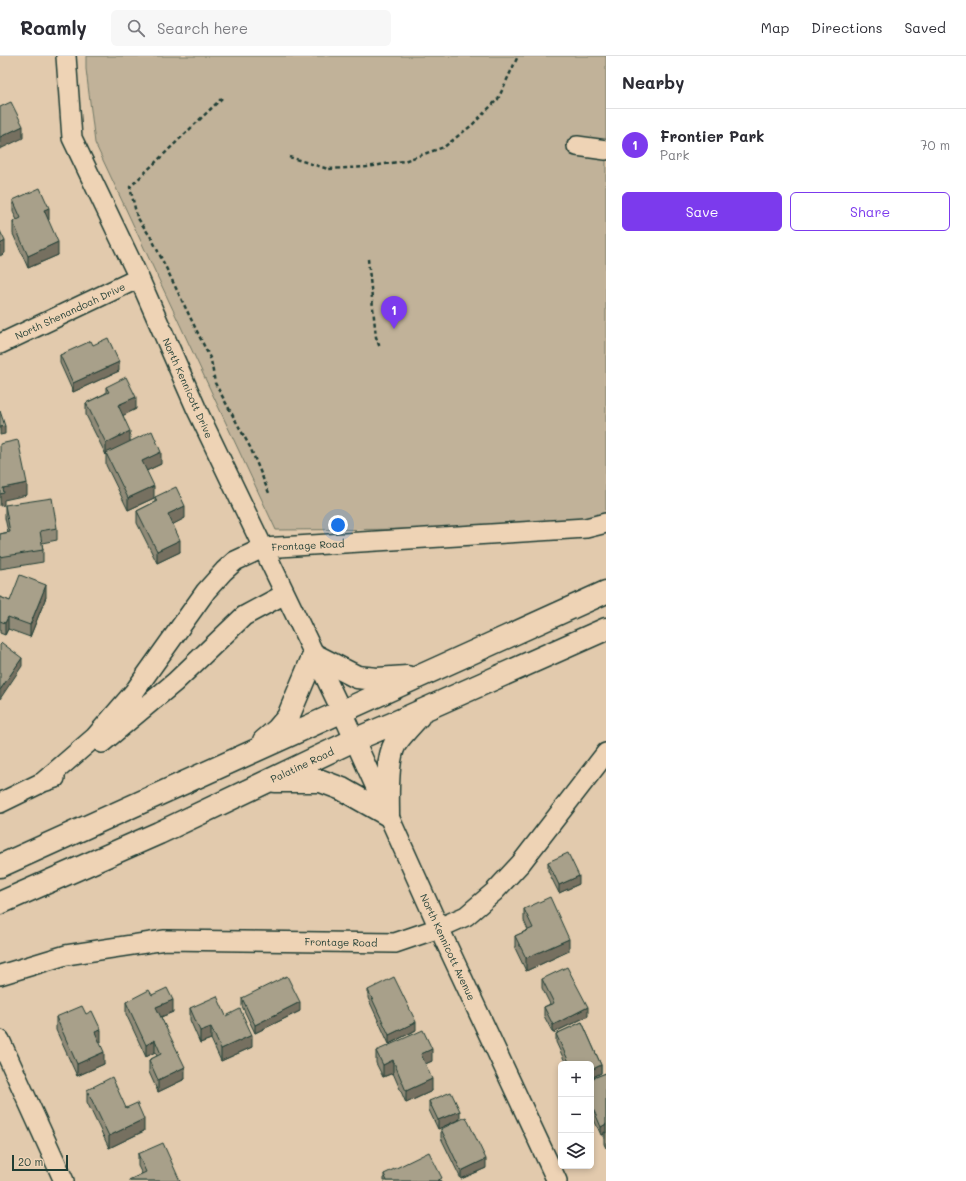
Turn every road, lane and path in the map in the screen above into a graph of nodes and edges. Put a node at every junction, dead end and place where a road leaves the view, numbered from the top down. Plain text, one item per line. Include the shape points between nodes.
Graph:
1 (66, 56) edge
2 (518, 56) edge
3 (222, 98) dead end
4 (577, 146) dead end
5 (606, 150) edge
6 (289, 157) dead end
7 (368, 259) dead end
8 (140, 278) junction
9 (0, 344) edge
10 (380, 348) dead end
11 (270, 493) dead end
12 (606, 523) edge
13 (263, 548) junction
14 (606, 592) edge
15 (285, 594) junction
16 (606, 629) edge
17 (314, 655) junction
18 (422, 676) junction
19 (427, 708) junction
20 (342, 712) junction
21 (354, 740) junction
22 (606, 753) edge
23 (249, 754) junction
24 (43, 782) junction
25 (267, 782) junction
26 (0, 803) edge
27 (388, 815) junction
28 (0, 866) edge
29 (0, 903) edge
30 (439, 928) junction
31 (0, 975) edge
32 (0, 1040) edge
33 (64, 1181) edge
34 (557, 1181) edge

1 - 8 street, North Kennicott Drive via 72,138
2 - 6 path via 498,99 472,125 444,147 404,161 367,167 328,169
3 - 11 path via 130,187 138,217 152,239 211,360 215,383 250,447
4 - 5 street
7 - 10 path via 376,337
8 - 9 street, North Shenandoah Drive
8 - 13 street, North Kennicott Drive via 196,408
12 - 13 street, Frontage Road via 586,528
13 - 15 street, North Kennicott Drive
13 - 24 street, Frontage Road via 234,561 224,571 206,591 134,692 95,737
14 - 18 highway
15 - 17 street, North Kennicott Drive
15 - 24 street, Frontage Road via 244,616 175,682 66,774
16 - 19 highway, Palatine Road
17 - 18 highway via 357,677 377,679
17 - 20 street, North Kennicott Drive
17 - 23 highway via 288,717
18 - 20 highway
19 - 21 highway, Palatine Road
19 - 27 highway via 394,746 387,787
20 - 21 street, North Kennicott Avenue
20 - 23 highway
21 - 25 highway, Palatine Road
21 - 27 street, North Kennicott Avenue
22 - 30 street, Frontage Road via 521,863 494,892 466,916
23 - 28 highway
24 - 26 street, Frontage Road
25 - 27 highway via 321,782 342,788
25 - 29 highway, Palatine Road
27 - 30 street, North Kennicott Avenue
30 - 31 street, Frontage Road via 395,943 165,940 66,955
30 - 34 street, North Kennicott Avenue
32 - 33 street

